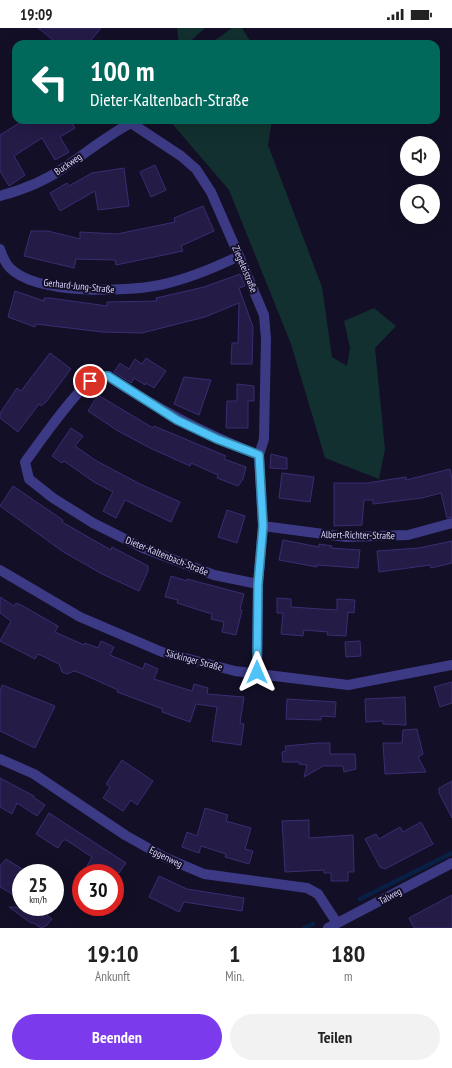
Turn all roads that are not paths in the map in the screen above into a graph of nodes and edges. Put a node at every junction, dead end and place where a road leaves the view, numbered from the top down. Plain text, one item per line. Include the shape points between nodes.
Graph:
1 (129, 124) edge
2 (133, 124) edge
3 (0, 196) edge
4 (0, 249) edge
5 (239, 256) junction
6 (259, 455) junction
7 (452, 522) edge
8 (263, 526) junction
9 (0, 570) edge
10 (258, 584) junction
11 (452, 665) edge
12 (257, 672) junction
13 (0, 759) edge
14 (452, 863) edge
15 (333, 926) edge

1 - 3 street, Buckweg via 111,133 61,170 21,190
2 - 5 street, Ziegeleistraße via 196,169 211,192
4 - 5 street, Gerhard-Jung-Straße via 10,268 36,281 56,286 114,291 135,290 189,278
5 - 6 street, Ziegeleistraße via 264,315 264,439
6 - 8 street
6 - 10 street, Dieter-Kaltenbach-Straße via 177,420 108,376 97,376 77,394 25,462 29,479 93,524 143,548 214,575
7 - 8 street, Albert-Richter-Straße via 408,535 346,536
8 - 10 street
9 - 12 street, Säckinger Straße via 80,617 162,652 235,671
10 - 12 street
11 - 12 street, Säckinger Straße via 348,685
13 - 15 street, Eggenweg via 34,774 125,835 164,857 204,874 307,888 318,894
14 - 15 street, Talweg

